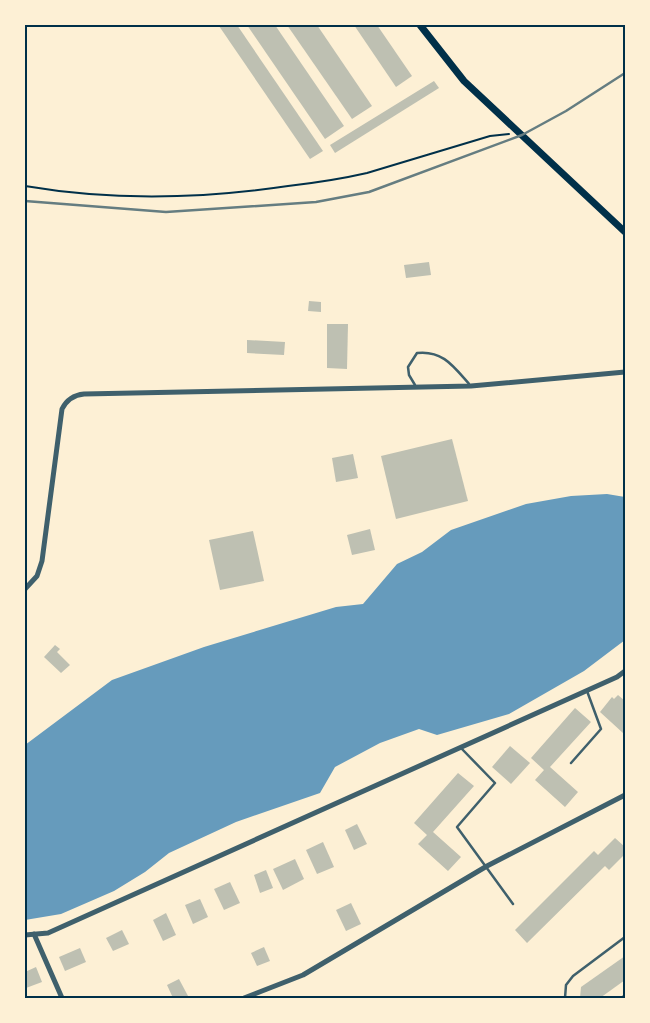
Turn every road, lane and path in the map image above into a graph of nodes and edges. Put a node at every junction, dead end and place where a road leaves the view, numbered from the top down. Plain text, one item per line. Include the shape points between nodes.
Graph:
1 (420, 25) edge
2 (520, 132) junction
3 (25, 186) edge
4 (625, 232) edge
5 (625, 372) edge
6 (414, 385) junction
7 (471, 386) junction
8 (25, 589) edge
9 (625, 671) edge
10 (588, 690) junction
11 (461, 748) junction
12 (571, 763) dead end
13 (625, 795) edge
14 (487, 866) junction
15 (513, 904) dead end
16 (34, 934) junction
17 (25, 935) edge
18 (625, 937) edge
19 (625, 995) edge
20 (62, 998) edge
21 (244, 998) edge
22 (565, 998) edge
23 (621, 998) edge

1 - 2 main road via 464,82
2 - 3 path via 490,136 365,173 245,193 127,197
2 - 4 main road
5 - 7 street
6 - 7 street
6 - 7 lane via 408,367 411,359 416,353 429,352 442,356
6 - 8 street via 84,394 71,397 62,409 42,561 37,576
9 - 10 street
10 - 11 street
10 - 12 lane via 601,729
11 - 14 lane via 495,783 457,827
11 - 16 street via 48,933
13 - 14 street
14 - 15 lane
14 - 21 street via 303,975
16 - 17 street
16 - 20 street
18 - 22 lane via 572,976 566,985
19 - 23 path

